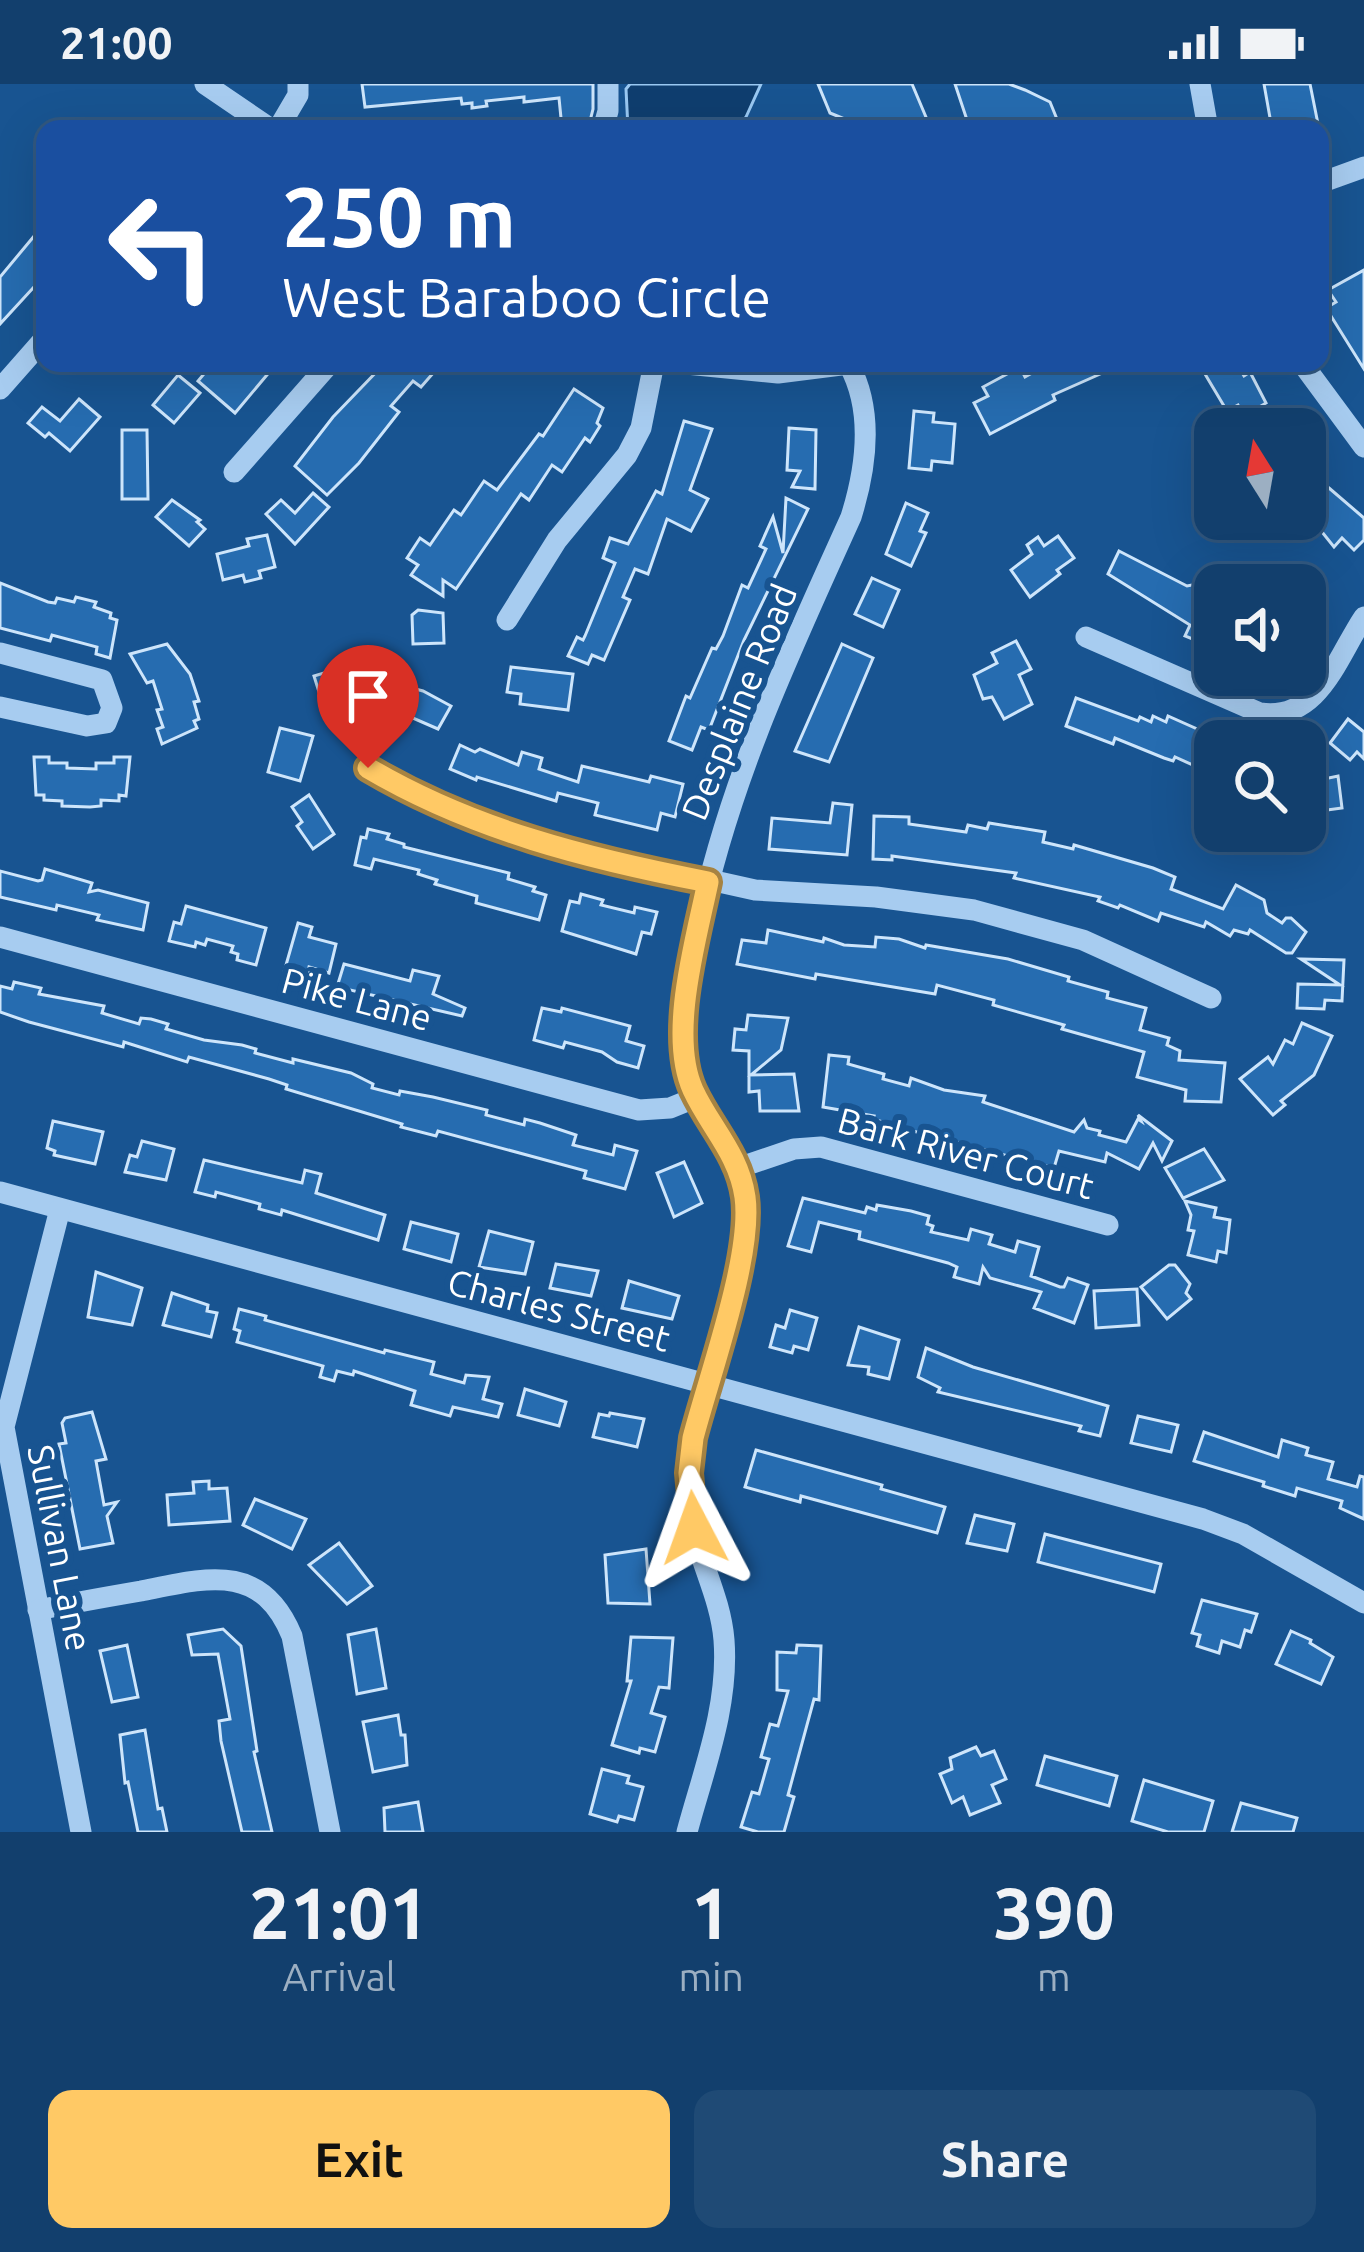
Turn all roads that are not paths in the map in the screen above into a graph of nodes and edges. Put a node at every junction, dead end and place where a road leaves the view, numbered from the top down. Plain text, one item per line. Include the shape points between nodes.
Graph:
1 (205, 84) edge
2 (298, 84) edge
3 (608, 84) edge
4 (1200, 84) edge
5 (245, 111) junction
6 (237, 120) edge
7 (260, 120) edge
8 (280, 120) edge
9 (606, 120) edge
10 (1206, 120) edge
11 (1364, 167) edge
12 (1329, 180) edge
13 (36, 348) edge
14 (322, 372) edge
15 (652, 372) edge
16 (855, 372) edge
17 (1309, 372) edge
18 (0, 389) edge
19 (1364, 447) edge
20 (234, 472) dead end
21 (1364, 617) edge
22 (507, 620) dead end
23 (1086, 637) dead end
24 (0, 653) edge
25 (0, 707) edge
26 (368, 768) dead end
27 (708, 882) junction
28 (0, 937) edge
29 (1211, 998) dead end
30 (697, 1097) junction
31 (738, 1168) junction
32 (0, 1192) edge
33 (60, 1209) junction
34 (1108, 1225) dead end
35 (707, 1384) junction
36 (1364, 1603) edge
37 (38, 1610) junction
38 (80, 1832) edge
39 (330, 1832) edge
40 (686, 1832) edge

1 - 5 street
2 - 8 street
3 - 9 street
4 - 10 street
5 - 6 street
5 - 7 street
11 - 12 street
13 - 18 street
14 - 20 street
15 - 22 street via 627,455 557,539
16 - 27 street, Desplaine Road via 865,427 861,485 763,713
17 - 19 street
21 - 23 street via 1308,703 1273,716
24 - 25 street via 102,680 112,708 106,723 87,726
26 - 27 street via 496,830
27 - 29 street via 992,914 1083,940
27 - 30 street, Desplaine Road via 687,997 684,1063
28 - 30 street, Pike Lane via 639,1110
30 - 31 street, Desplaine Road
31 - 34 street, Bark River Court via 821,1148
31 - 35 street, Desplaine Road via 742,1252
32 - 33 street, Charles Street
33 - 35 street, Charles Street
33 - 37 street, Sullivan Lane via 4,1426
35 - 36 street, Charles Street via 1203,1519
35 - 40 street, Desplaine Road via 690,1499 717,1599 725,1670
37 - 38 street, Sullivan Lane
37 - 39 street via 209,1578 262,1593 292,1636

